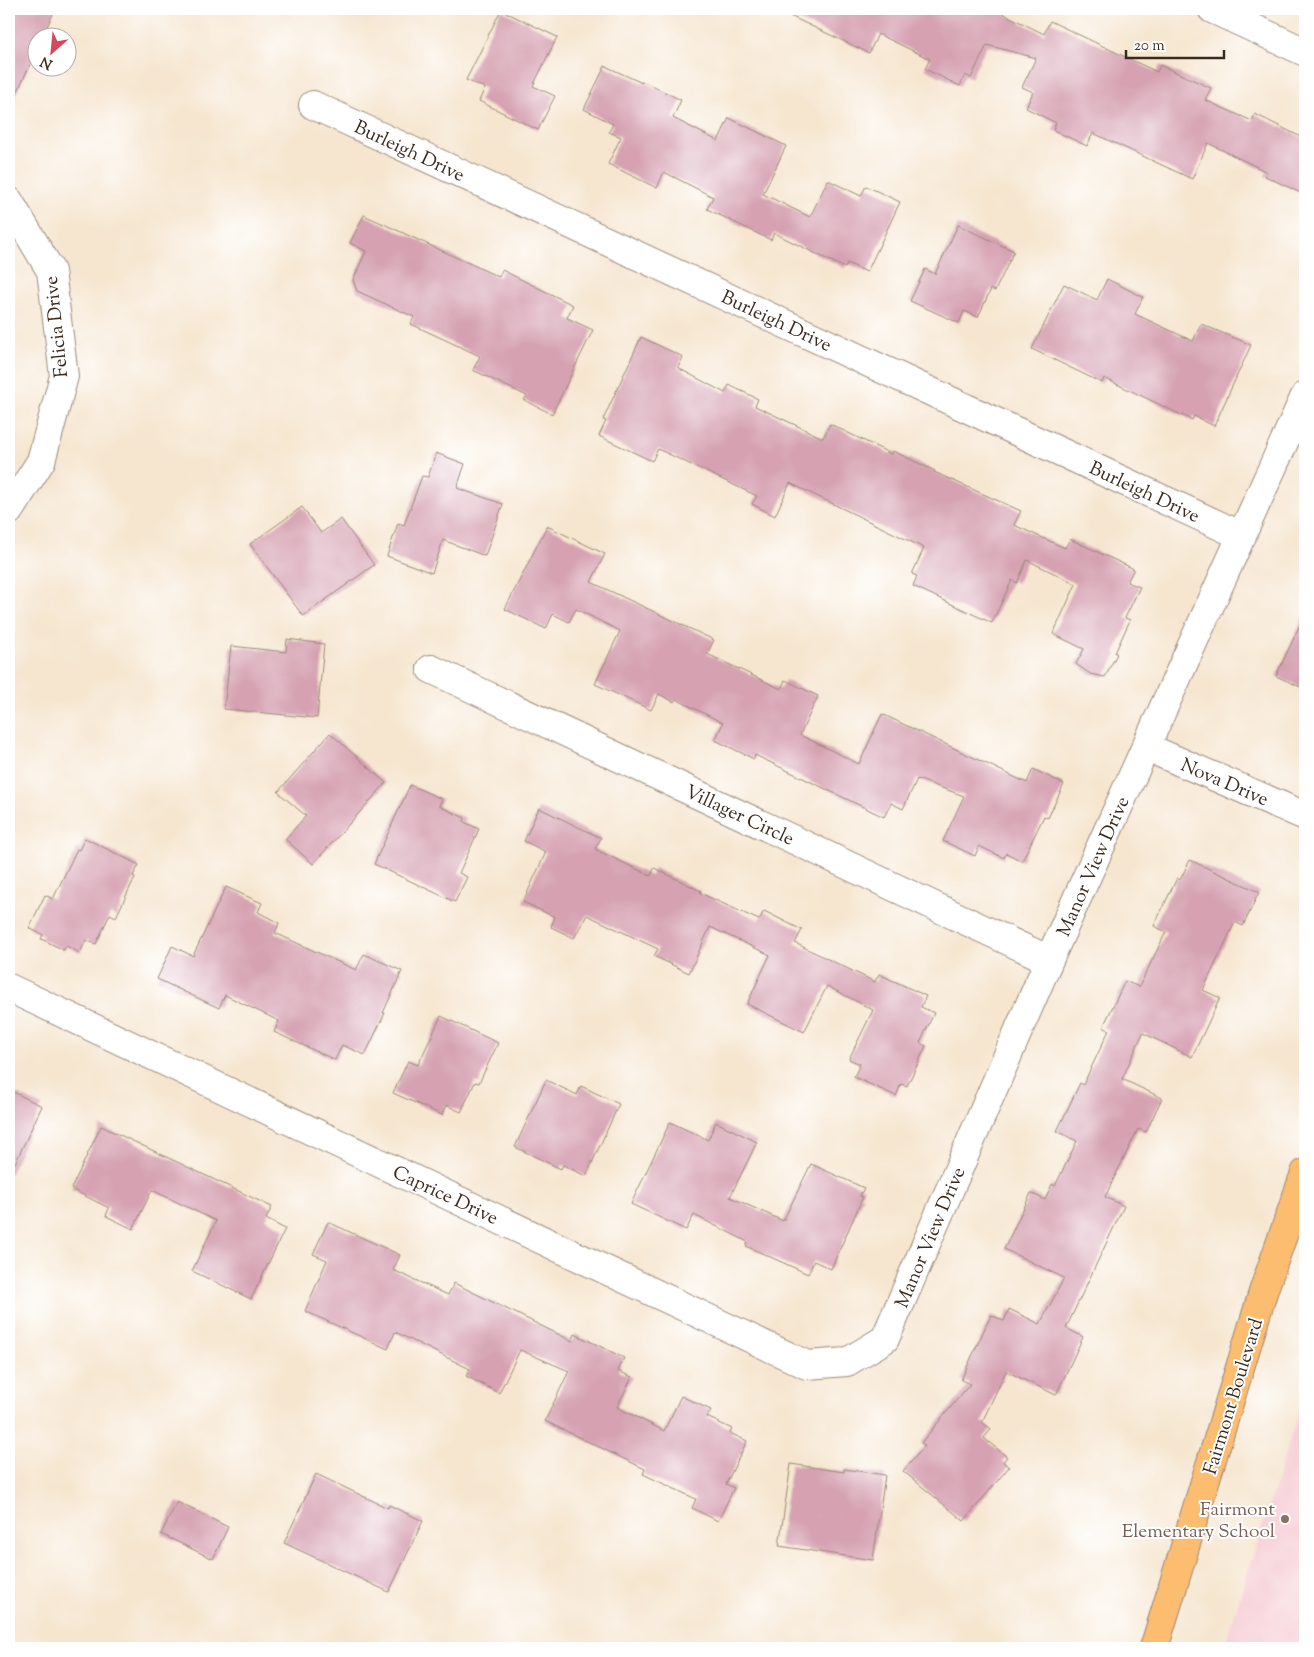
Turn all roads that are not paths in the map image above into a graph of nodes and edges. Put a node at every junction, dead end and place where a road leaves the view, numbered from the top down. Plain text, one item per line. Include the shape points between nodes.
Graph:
1 (1212, 9) edge
2 (1305, 52) edge
3 (313, 105) dead end
4 (9, 201) edge
5 (1305, 396) edge
6 (9, 511) edge
7 (1242, 536) junction
8 (431, 669) dead end
9 (1146, 746) junction
10 (1305, 816) edge
11 (1049, 960) junction
12 (9, 988) edge
13 (1305, 1173) edge
14 (885, 1339) joint
15 (1154, 1648) edge

1 - 2 street
3 - 7 street, Burleigh Drive
4 - 6 street, Felicia Drive via 51,270 64,376 41,460
5 - 7 street, Manor View Drive
7 - 9 street, Manor View Drive
8 - 11 street, Villager Circle
9 - 10 street, Nova Drive
9 - 11 street, Manor View Drive
11 - 14 street, Manor View Drive
12 - 14 street, Caprice Drive via 807,1365 847,1362
13 - 15 main road, Fairmont Boulevard via 1264,1289

